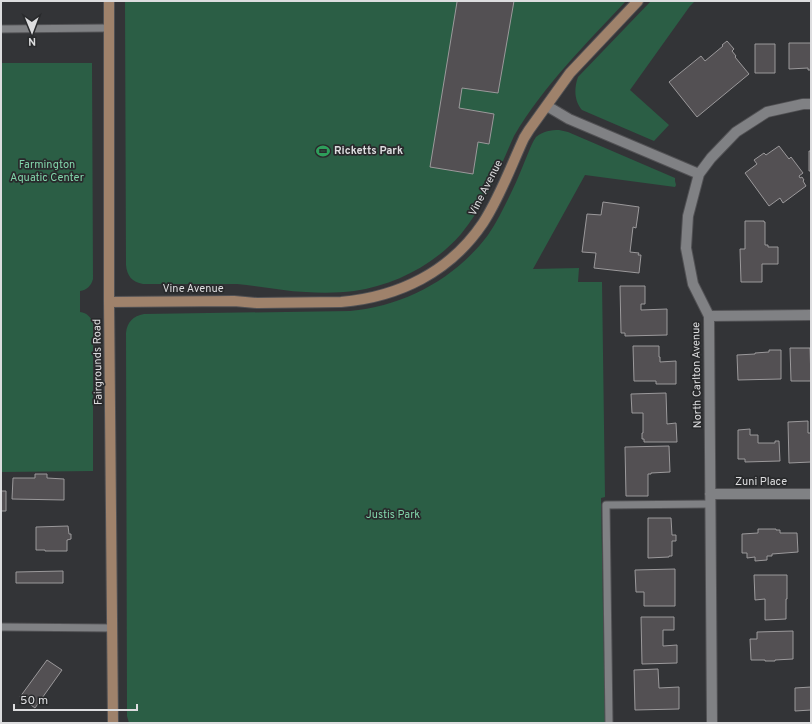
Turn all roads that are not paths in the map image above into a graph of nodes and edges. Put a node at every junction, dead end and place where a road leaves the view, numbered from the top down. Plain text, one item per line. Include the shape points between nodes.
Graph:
1 (109, 1) edge
2 (638, 1) edge
3 (108, 28) junction
4 (1, 29) edge
5 (811, 104) edge
6 (547, 106) junction
7 (698, 174) junction
8 (109, 302) junction
9 (811, 315) edge
10 (709, 316) junction
11 (811, 494) edge
12 (711, 499) junction
13 (1, 627) edge
14 (113, 628) junction
15 (113, 723) edge
16 (609, 723) edge
17 (712, 723) edge

1 - 3 street, Fairgrounds Road
2 - 6 street, Vine Avenue via 570,73
3 - 4 lane
3 - 8 street, Fairgrounds Road
5 - 7 street via 767,112 760,116 736,132
6 - 7 street via 569,119
6 - 8 street, Vine Avenue via 524,138 500,191 474,235 442,266 428,276 400,289 370,298 341,302
7 - 10 street, North Carlton Avenue via 688,216 686,248 693,284
8 - 14 street, Fairgrounds Road
9 - 10 street
10 - 12 street, North Carlton Avenue
11 - 12 street, Zuni Place
12 - 16 lane via 606,505
12 - 17 street, North Carlton Avenue
13 - 14 lane
14 - 15 street, Fairgrounds Road

